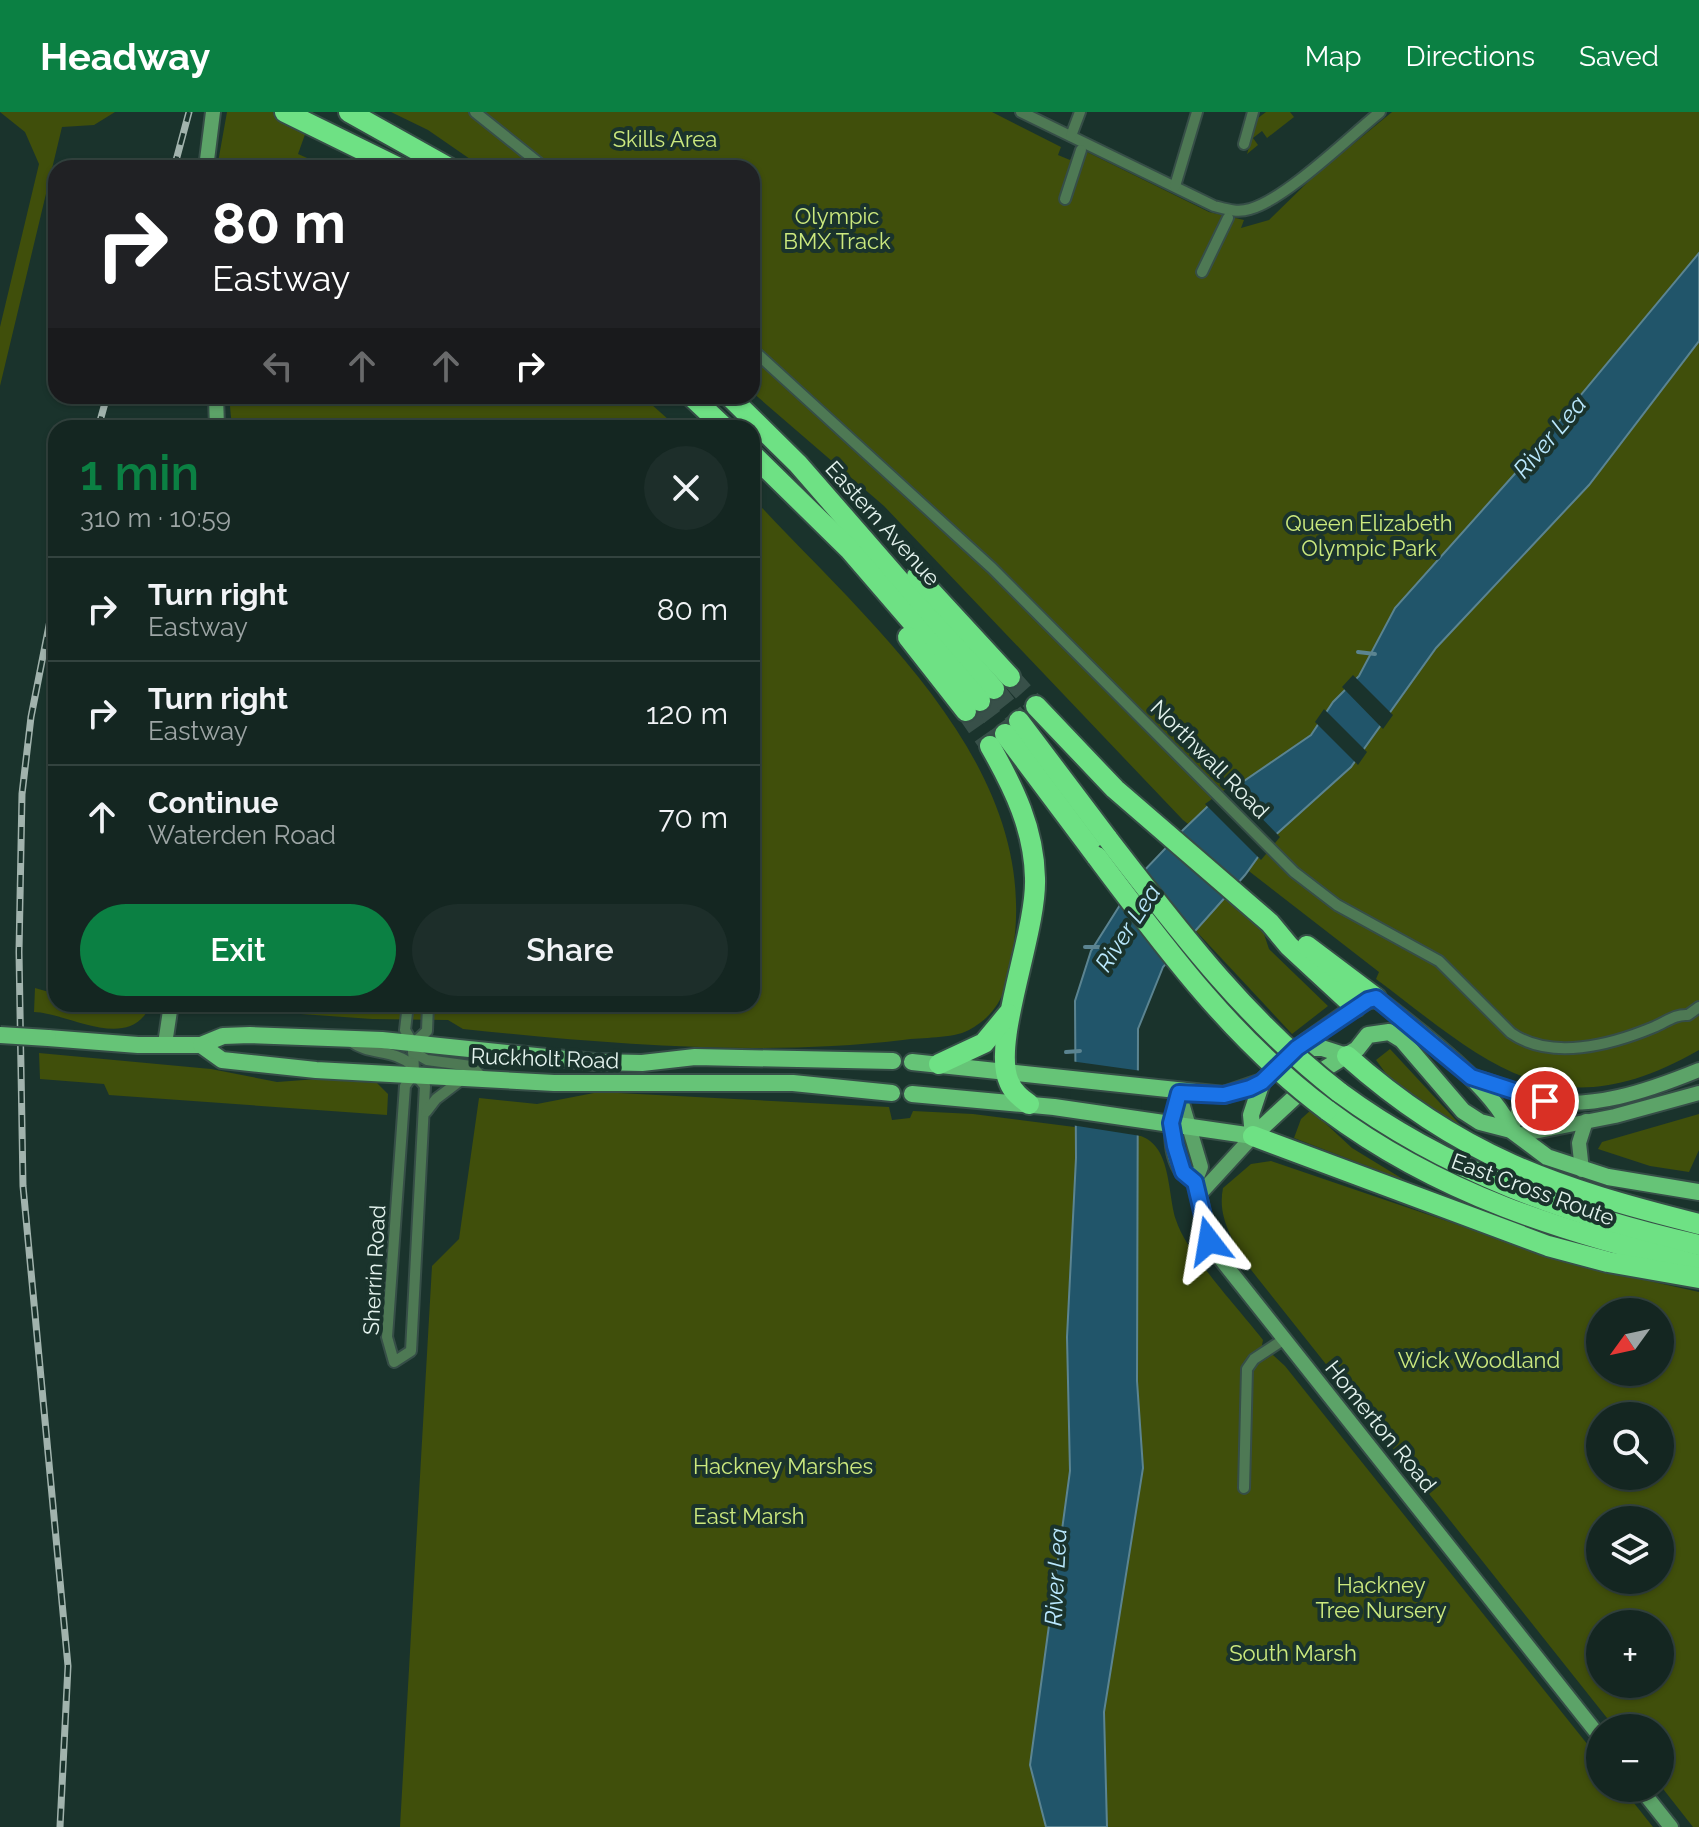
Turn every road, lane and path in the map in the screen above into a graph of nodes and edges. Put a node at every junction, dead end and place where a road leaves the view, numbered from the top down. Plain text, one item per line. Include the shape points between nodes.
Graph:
1 (213, 112) edge
2 (285, 112) edge
3 (349, 112) edge
4 (475, 112) edge
5 (1021, 112) edge
6 (1080, 112) edge
7 (1197, 112) edge
8 (1253, 112) edge
9 (1380, 112) edge
10 (1071, 136) junction
11 (1244, 144) dead end
12 (1081, 150) dead end
13 (207, 160) edge
14 (383, 160) edge
15 (435, 160) edge
16 (535, 160) edge
17 (1175, 186) junction
18 (1065, 199) dead end
19 (1228, 218) dead end
20 (1202, 272) dead end
21 (760, 356) edge
22 (700, 404) edge
23 (737, 404) edge
24 (716, 420) edge
25 (753, 420) edge
26 (760, 427) edge
27 (760, 462) edge
28 (1036, 706) tunnel mouth
29 (1270, 923) junction
30 (1376, 998) junction
31 (1012, 1007) junction
32 (1355, 1007) junction
33 (1699, 1007) edge
34 (170, 1012) edge
35 (407, 1012) edge
36 (428, 1012) edge
37 (0, 1035) edge
38 (1365, 1038) junction
39 (350, 1041) junction
40 (165, 1044) junction
41 (201, 1045) junction
42 (413, 1048) junction
43 (1297, 1048) junction
44 (1347, 1056) junction
45 (893, 1061) dead end
46 (912, 1062) dead end
47 (939, 1064) junction
48 (414, 1069) junction
49 (1699, 1070) edge
50 (1005, 1071) junction
51 (465, 1077) junction
52 (1471, 1077) junction
53 (483, 1078) junction
54 (1262, 1082) junction
55 (892, 1093) dead end
56 (1179, 1093) junction
57 (1699, 1093) edge
58 (912, 1094) dead end
59 (1537, 1099) junction
60 (1333, 1101) junction
61 (1029, 1104) junction
62 (424, 1117) junction
63 (1586, 1121) junction
64 (1171, 1123) junction
65 (1191, 1125) junction
66 (1515, 1132) junction
67 (1253, 1136) junction
68 (1582, 1170) junction
69 (1197, 1189) junction
70 (1699, 1192) edge
71 (1699, 1224) edge
72 (1699, 1245) edge
73 (1699, 1265) edge
74 (1699, 1278) edge
75 (1283, 1340) junction
76 (1244, 1488) dead end
77 (1586, 1719) edge
78 (1651, 1802) edge
79 (1671, 1827) edge

1 - 13 main road
2 - 14 highway
3 - 15 highway
4 - 16 street
5 - 10 street
6 - 10 street
7 - 17 street
8 - 11 street
9 - 17 street via 1262,204 1232,211
10 - 17 street
12 - 18 street
19 - 20 street
21 - 33 street, Northwall Road via 992,568 1285,863 1337,905 1439,961 1505,1029 1545,1048 1576,1047 1626,1037
22 - 24 highway
23 - 25 highway, Eastern Avenue
26 - 27 highway, Eastern Avenue via 798,464 987,694 845,562 829,532
28 - 29 highway via 1147,818
29 - 30 highway
29 - 32 highway
30 - 32 main road
30 - 52 main road
31 - 47 highway via 984,1043
31 - 50 highway via 1003,1051
31 - 60 highway, East Cross Route, bridge via 1034,912 1034,857 1005,734 1233,996
32 - 38 main road
32 - 43 main road
34 - 40 main road
35 - 42 street via 405,1030
36 - 42 street via 427,1031
37 - 40 main road, Ruckholt Road, bridge
38 - 44 main road
38 - 66 main road via 1389,1032 1402,1040 1463,1111
39 - 41 main road, Ruckholt Road via 250,1035 223,1036
39 - 42 main road, Ruckholt Road
39 - 48 street via 362,1050 393,1052
40 - 41 main road, Ruckholt Road
41 - 48 main road, Ruckholt Road via 222,1060 259,1066
42 - 45 main road, Ruckholt Road via 595,1062 695,1057
42 - 48 street
42 - 53 street via 427,1060 471,1066
43 - 44 main road via 1313,1046
43 - 54 main road
44 - 67 main road via 1326,1068
44 - 71 highway via 1421,1116 1513,1167 1594,1197
46 - 47 main road
47 - 50 main road
48 - 51 main road, Ruckholt Road
48 - 62 street, Sherrin Road via 425,1086
48 - 62 street, Sherrin Road via 405,1086 387,1337 394,1362 411,1351
49 - 59 main road via 1613,1098 1574,1103
50 - 56 main road
50 - 61 highway via 1016,1095
51 - 53 main road, Ruckholt Road
51 - 62 street via 431,1104
52 - 59 main road
52 - 66 main road
53 - 55 main road, Ruckholt Road via 793,1083
54 - 56 main road via 1224,1095
54 - 67 main road via 1251,1115
56 - 64 main road
56 - 65 main road
57 - 63 main road
58 - 61 main road
59 - 66 main road via 1518,1112
60 - 72 highway, East Cross Route via 1492,1180 1572,1210
60 - 73 highway, East Cross Route via 1398,1159 1490,1203 1580,1235
61 - 64 main road
63 - 66 main road
63 - 68 main road via 1579,1143
64 - 65 main road
64 - 69 main road, Homerton Road via 1183,1172
65 - 67 main road
65 - 69 main road via 1201,1167
66 - 68 main road via 1547,1157
67 - 69 main road
67 - 74 highway via 1548,1246
68 - 70 main road
69 - 75 main road, Homerton Road via 1216,1253
75 - 76 street via 1247,1369
75 - 77 main road, Homerton Road
78 - 79 main road

